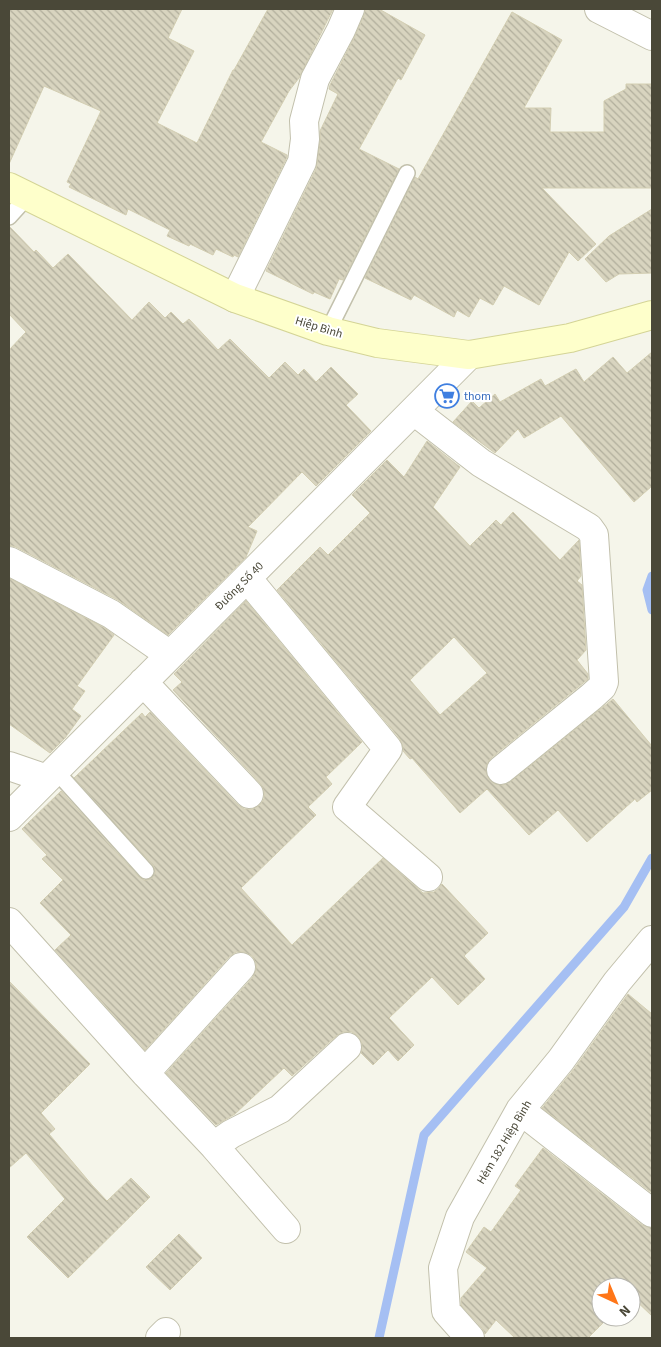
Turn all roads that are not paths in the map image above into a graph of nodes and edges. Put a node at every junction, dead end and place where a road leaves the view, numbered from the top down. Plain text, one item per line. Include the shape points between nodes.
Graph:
1 (350, 9) edge
2 (599, 9) edge
3 (652, 36) edge
4 (407, 173) dead end
5 (18, 191) edge
6 (9, 216) edge
7 (235, 298) junction
8 (652, 315) edge
9 (328, 331) junction
10 (469, 355) junction
11 (414, 410) junction
12 (9, 561) edge
13 (247, 578) junction
14 (170, 655) junction
15 (143, 682) junction
16 (9, 766) edge
17 (502, 770) dead end
18 (51, 775) junction
19 (249, 794) dead end
20 (9, 817) edge
21 (146, 871) dead end
22 (428, 878) dead end
23 (9, 922) edge
24 (652, 940) edge
25 (241, 967) dead end
26 (347, 1048) dead end
27 (146, 1073) junction
28 (520, 1110) junction
29 (214, 1146) junction
30 (652, 1213) edge
31 (286, 1229) dead end
32 (470, 1338) edge

1 - 7 street via 315,78 304,121 302,162
2 - 3 street
4 - 9 lane
5 - 6 lane
5 - 7 main road, Hiệp Bình
7 - 9 main road, Hiệp Bình
8 - 10 main road, Hiệp Bình via 570,338
9 - 10 main road, Hiệp Bình via 377,343
10 - 11 street, Đường Số 40
11 - 13 street, Đường Số 40
11 - 17 street via 481,463 586,526 594,535 604,682 591,697
12 - 14 street via 111,614
13 - 14 street, Đường Số 40
13 - 22 street via 388,749 347,807
14 - 15 street, Đường Số 40
15 - 18 street, Đường Số 40
15 - 19 street
16 - 18 street
18 - 20 street, Đường Số 40
18 - 21 lane
23 - 27 street
24 - 28 street, Hẻm 182 Hiệp Bình
25 - 27 street
26 - 29 street via 280,1108
27 - 29 street
28 - 30 street
28 - 32 street, Hẻm 182 Hiệp Bình via 460,1217 442,1268 446,1311
29 - 31 street

